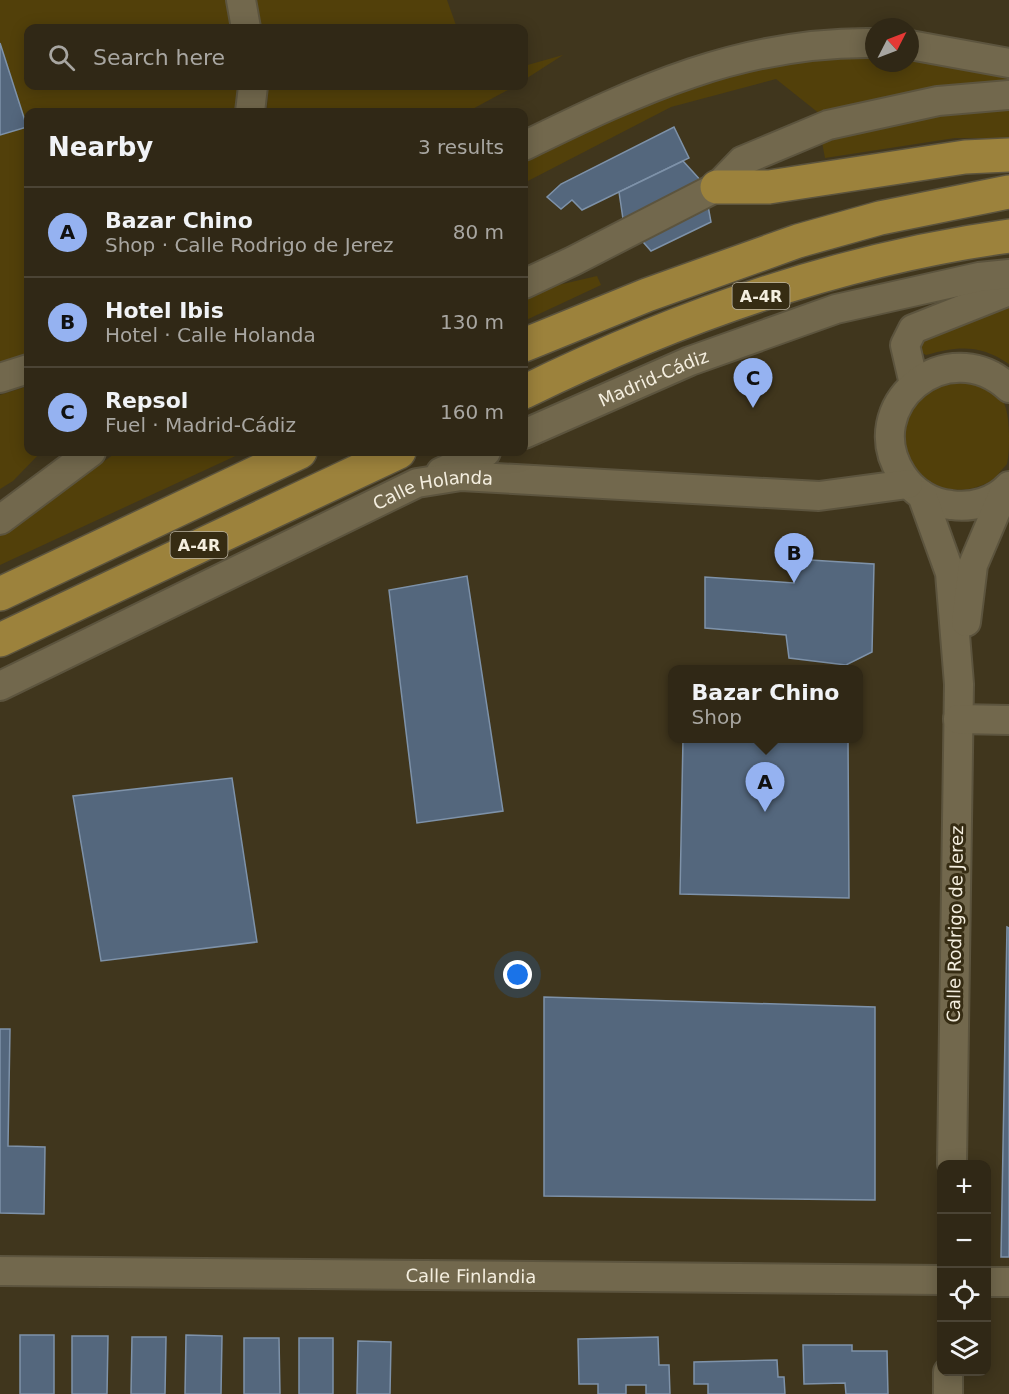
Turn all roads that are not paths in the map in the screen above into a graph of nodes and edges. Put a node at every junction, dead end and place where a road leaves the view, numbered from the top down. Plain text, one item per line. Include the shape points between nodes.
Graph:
1 (241, 0) edge
2 (245, 24) edge
3 (865, 43) edge
4 (919, 47) edge
5 (1009, 63) edge
6 (253, 90) edge
7 (1009, 95) edge
8 (250, 108) edge
9 (528, 144) edge
10 (1009, 155) edge
11 (717, 187) junction
12 (1009, 192) edge
13 (1009, 236) edge
14 (1009, 274) edge
15 (528, 282) edge
16 (1009, 291) edge
17 (528, 343) edge
18 (24, 370) edge
19 (0, 378) edge
20 (914, 384) junction
21 (1009, 388) edge
22 (528, 390) edge
23 (528, 432) edge
24 (86, 456) edge
25 (292, 456) edge
26 (391, 456) edge
27 (477, 456) edge
28 (417, 483) junction
29 (1006, 489) edge
30 (915, 490) junction
31 (0, 520) edge
32 (0, 594) edge
33 (0, 640) edge
34 (958, 684) junction
35 (0, 686) edge
36 (958, 719) junction
37 (1009, 720) edge
38 (952, 1160) edge
39 (0, 1271) edge
40 (937, 1281) edge
41 (991, 1282) edge
42 (1009, 1282) edge
43 (948, 1376) edge
44 (948, 1394) edge

1 - 2 street
3 - 9 street via 773,51 722,62 652,88
4 - 5 street
6 - 8 street
7 - 11 street via 938,101 828,125 742,160
10 - 11 highway via 965,157 769,187
11 - 15 street
12 - 17 highway, A-4R via 880,218 798,241 647,295
13 - 22 highway, A-4R via 967,241 818,276 670,328
14 - 23 street, Madrid-Cádiz via 979,277 836,309 690,361
16 - 20 street via 913,329 905,345
18 - 19 street
20 - 21 street via 933,372 955,367 978,369 999,378
20 - 30 street, Calle Rodrigo de Jerez via 900,401 892,422 890,444 896,465
24 - 31 street
25 - 32 highway, A-4R
26 - 33 highway, A-4R
27 - 28 street
28 - 30 street, Calle Holanda via 460,476 819,496
28 - 35 street, Calle Holanda
29 - 30 street via 985,503 964,507 942,504
29 - 34 street, Calle Rodrigo de Jerez via 973,565
30 - 34 street, Calle Rodrigo de Jerez via 950,573
34 - 36 street, Calle Rodrigo de Jerez
36 - 37 street
36 - 38 street, Calle Rodrigo de Jerez
39 - 40 street, Calle Finlandia
41 - 42 street
43 - 44 street

